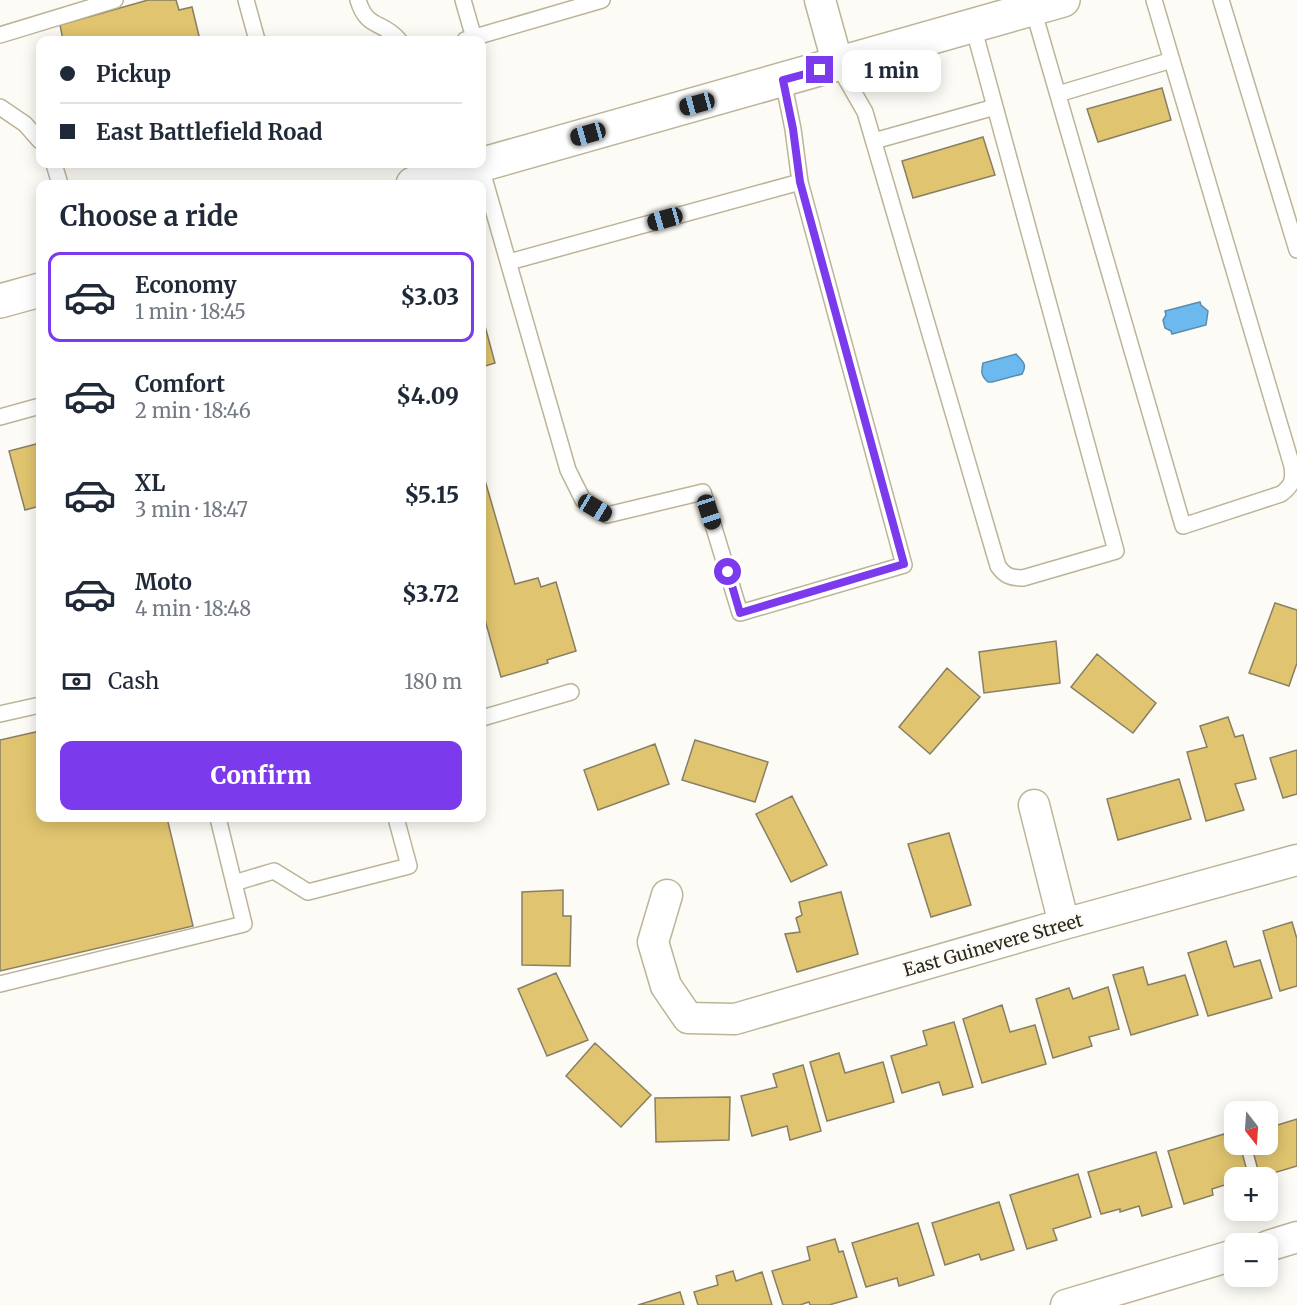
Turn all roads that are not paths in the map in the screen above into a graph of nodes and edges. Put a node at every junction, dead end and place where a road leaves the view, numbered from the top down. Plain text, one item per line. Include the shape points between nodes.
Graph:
1 (116, 0) edge
2 (246, 0) edge
3 (358, 0) edge
4 (463, 0) edge
5 (602, 0) edge
6 (820, 0) edge
7 (1154, 0) edge
8 (1221, 0) edge
9 (1048, 4) edge
10 (973, 26) junction
11 (0, 35) edge
12 (256, 36) edge
13 (395, 36) edge
14 (469, 36) edge
15 (480, 36) edge
16 (1172, 60) junction
17 (838, 65) junction
18 (783, 80) junction
19 (1058, 94) junction
20 (995, 106) junction
21 (0, 107) edge
22 (36, 136) edge
23 (874, 141) junction
24 (486, 162) edge
25 (463, 168) edge
26 (432, 175) edge
27 (800, 182) junction
28 (486, 184) edge
29 (1297, 250) edge
30 (509, 262) junction
31 (36, 291) edge
32 (0, 301) edge
33 (36, 407) edge
34 (0, 417) edge
35 (571, 692) dead end
36 (36, 706) edge
37 (0, 714) edge
38 (486, 717) edge
39 (1034, 805) dead end
40 (219, 822) edge
41 (397, 822) edge
42 (1297, 860) edge
43 (234, 883) junction
44 (667, 896) dead end
45 (1064, 924) junction
46 (0, 984) edge
47 (1297, 1237) edge
48 (1278, 1243) edge
49 (1224, 1258) edge
50 (1066, 1305) edge

1 - 11 lane
2 - 12 lane
3 - 13 lane via 368,20
4 - 14 lane
5 - 15 lane
6 - 17 street
7 - 16 lane
8 - 29 lane
9 - 10 main road
9 - 19 lane
10 - 17 main road
10 - 20 lane
16 - 19 lane
16 - 19 lane via 1294,477 1291,487 1281,494 1183,526
17 - 18 main road
17 - 23 lane via 865,112
18 - 24 main road
18 - 27 lane
20 - 23 lane
20 - 23 lane via 1116,551 1096,557 1023,578 1012,578 998,566
21 - 22 lane
25 - 26 main road
27 - 30 lane
27 - 30 lane via 904,564 740,613 703,492 607,515 583,500 568,470
28 - 30 lane
31 - 32 main road
33 - 34 lane
35 - 38 lane
36 - 37 lane
39 - 45 street
40 - 43 lane
41 - 43 lane via 409,866 308,891 274,871
42 - 45 street, East Guinevere Street
43 - 46 lane via 244,924
44 - 45 street, East Guinevere Street via 653,942 666,986 688,1018 735,1019
47 - 48 street
49 - 50 street

